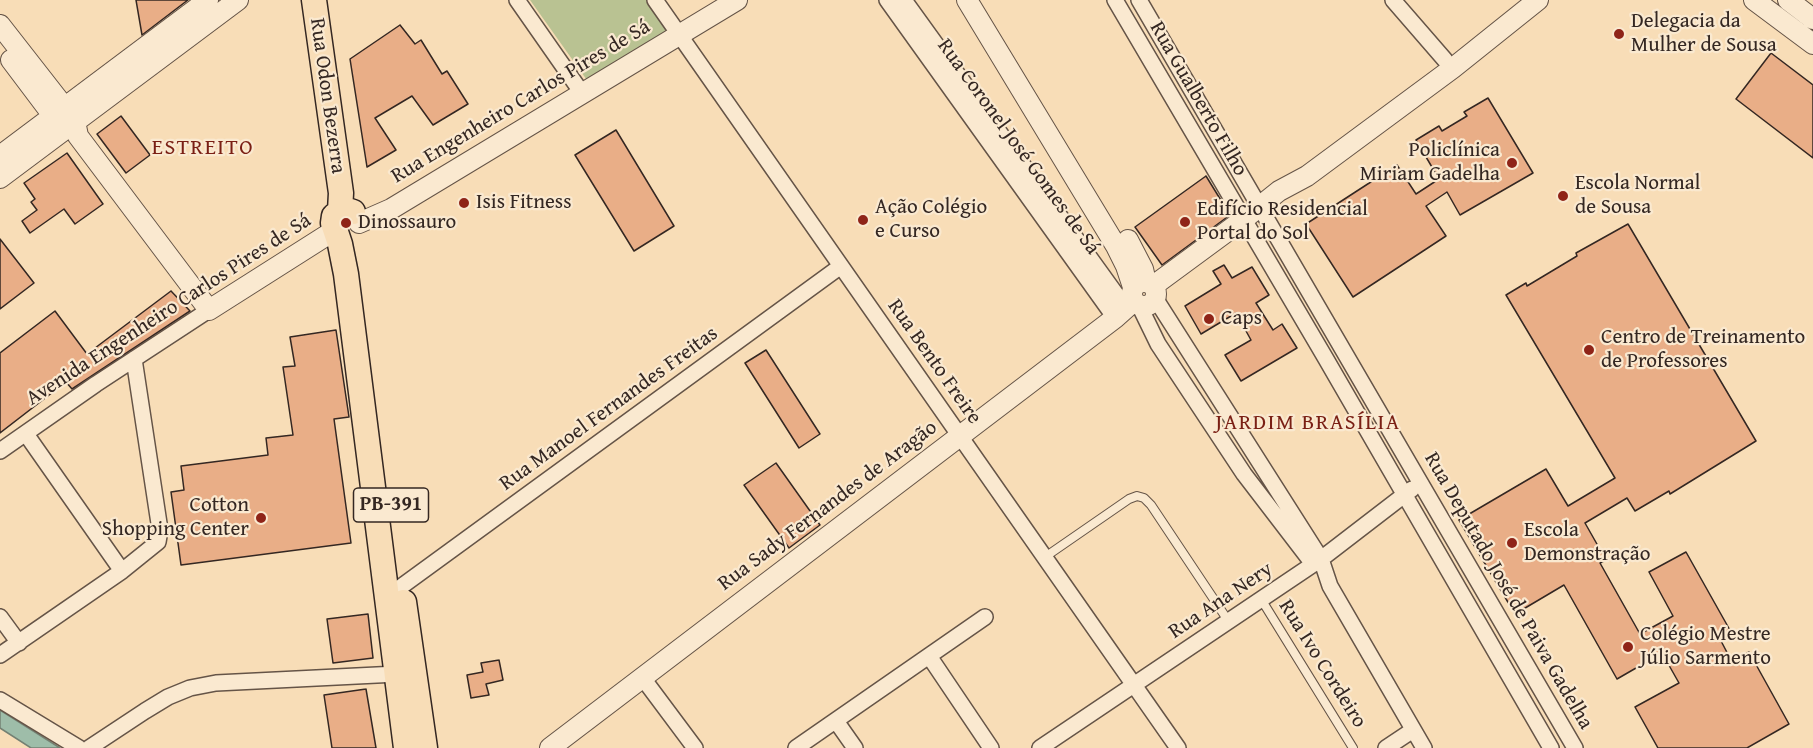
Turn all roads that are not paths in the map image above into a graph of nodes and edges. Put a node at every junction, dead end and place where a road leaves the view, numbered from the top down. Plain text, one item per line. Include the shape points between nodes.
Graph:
1 (238, 0) edge
2 (314, 0) edge
3 (517, 0) edge
4 (655, 0) edge
5 (737, 0) edge
6 (887, 0) edge
7 (904, 0) edge
8 (968, 0) edge
9 (983, 0) edge
10 (1137, 0) edge
11 (1393, 0) edge
12 (1521, 0) edge
13 (1538, 0) edge
14 (1754, 0) edge
15 (1788, 0) edge
16 (1117, 4) edge
17 (205, 10) edge
18 (1813, 19) edge
19 (0, 25) edge
20 (678, 34) junction
21 (1813, 44) edge
22 (0, 46) edge
23 (1445, 60) junction
24 (1014, 65) junction
25 (582, 93) junction
26 (67, 122) junction
27 (1211, 123) junction
28 (1193, 132) junction
29 (0, 156) edge
30 (0, 178) edge
31 (1279, 191) junction
32 (1260, 206) junction
33 (1244, 219) junction
34 (345, 220) junction
35 (841, 266) junction
36 (1138, 298) junction
37 (209, 310) junction
38 (1343, 349) junction
39 (134, 359) junction
40 (1326, 359) junction
41 (1379, 411) junction
42 (1362, 420) junction
43 (26, 434) junction
44 (960, 434) junction
45 (0, 452) edge
46 (1421, 484) junction
47 (1404, 494) junction
48 (1045, 557) junction
49 (1317, 561) junction
50 (122, 571) junction
51 (402, 586) junction
52 (1261, 599) junction
53 (0, 617) edge
54 (985, 617) dead end
55 (1229, 621) junction
56 (19, 643) junction
57 (0, 656) edge
58 (929, 656) junction
59 (397, 674) junction
60 (642, 677) junction
61 (1135, 685) junction
62 (0, 700) edge
63 (1555, 715) junction
64 (836, 721) junction
65 (1537, 724) junction
66 (1413, 730) junction
67 (79, 748) edge
68 (89, 748) edge
69 (406, 748) edge
70 (425, 748) edge
71 (550, 748) edge
72 (695, 748) edge
73 (796, 748) edge
74 (855, 748) edge
75 (991, 748) edge
76 (1040, 748) edge
77 (1178, 748) edge
78 (1353, 748) edge
79 (1386, 748) edge
80 (1424, 748) edge
81 (1551, 748) edge
82 (1575, 748) edge

1 - 17 street
2 - 34 main road, Rua Odon Bezerra / PB-391
3 - 25 street
4 - 20 street, Rua Bento Freire
5 - 20 street, Rua Engenheiro Carlos Pires de Sá
6 - 36 street, Rua Coronel José Gomes de Sá
7 - 36 street, Rua Coronel José Gomes de Sá
8 - 24 street
9 - 24 street
10 - 16 street
10 - 27 street, Rua Gualberto Filho
11 - 23 street
12 - 23 street
13 - 31 street via 1307,176
14 - 21 street
15 - 18 street
16 - 28 street, Rua Gualberto Filho
17 - 26 street
19 - 26 street
20 - 25 street, Rua Engenheiro Carlos Pires de Sá
20 - 35 street, Rua Bento Freire
22 - 26 street
23 - 31 street via 1295,173
24 - 36 street via 1143,269
25 - 34 street, Rua Engenheiro Carlos Pires de Sá via 391,209
26 - 29 street
26 - 30 street
26 - 37 street
27 - 28 street
27 - 32 street, Rua Gualberto Filho
28 - 33 street, Rua Gualberto Filho
31 - 32 street
32 - 33 street, Rua Sady Fernandes de Aragão
32 - 38 street, Rua Deputado José de Paiva Gadelha
33 - 36 street, Rua Sady Fernandes de Aragão
33 - 40 street, Rua Deputado José de Paiva Gadelha
34 - 37 street, Avenida Engenheiro Carlos Pires de Sá
34 - 51 main road, PB-391 via 357,261
34 - 59 main road, PB-391 via 346,274
35 - 44 street, Rua Bento Freire
35 - 51 street, Rua Manoel Fernandes Freitas
36 - 44 street, Rua Sady Fernandes de Aragão
36 - 49 street
36 - 49 street via 1158,344 1244,474
37 - 39 street, Avenida Engenheiro Carlos Pires de Sá
38 - 40 street
38 - 41 street, Rua Deputado José de Paiva Gadelha
39 - 43 street, Avenida Engenheiro Carlos Pires de Sá
39 - 50 street via 160,530 156,546
40 - 42 street, Rua Deputado José de Paiva Gadelha
41 - 42 street
41 - 46 street, Rua Deputado José de Paiva Gadelha
42 - 47 street, Rua Deputado José de Paiva Gadelha
43 - 45 street, Avenida Engenheiro Carlos Pires de Sá
43 - 50 street
44 - 48 street, Rua Bento Freire
44 - 60 street, Rua Sady Fernandes de Aragão
46 - 47 street, Rua Ana Nery
46 - 63 street, Rua Deputado José de Paiva Gadelha
47 - 49 street, Rua Ana Nery
47 - 65 street, Rua Deputado José de Paiva Gadelha
48 - 55 lane via 1129,499 1144,498
48 - 61 street, Rua Bento Freire
49 - 52 street, Rua Ana Nery
49 - 66 street
50 - 56 street
51 - 70 main road, PB-391
52 - 55 street, Rua Ana Nery
52 - 78 lane, Rua Ivo Cordeiro
53 - 56 street
54 - 58 street
55 - 61 street, Rua Ana Nery
56 - 57 street
58 - 64 street
58 - 75 street
59 - 68 street via 216,683 190,688 145,711
59 - 69 main road, PB-391
60 - 71 street, Rua Sady Fernandes de Aragão
60 - 72 street
61 - 76 street, Rua Ana Nery
61 - 77 street, Rua Bento Freire
62 - 67 street
63 - 65 street
63 - 82 street, Rua Deputado José de Paiva Gadelha
64 - 73 street
64 - 74 street
65 - 81 street, Rua Deputado José de Paiva Gadelha
66 - 79 street
66 - 80 street

